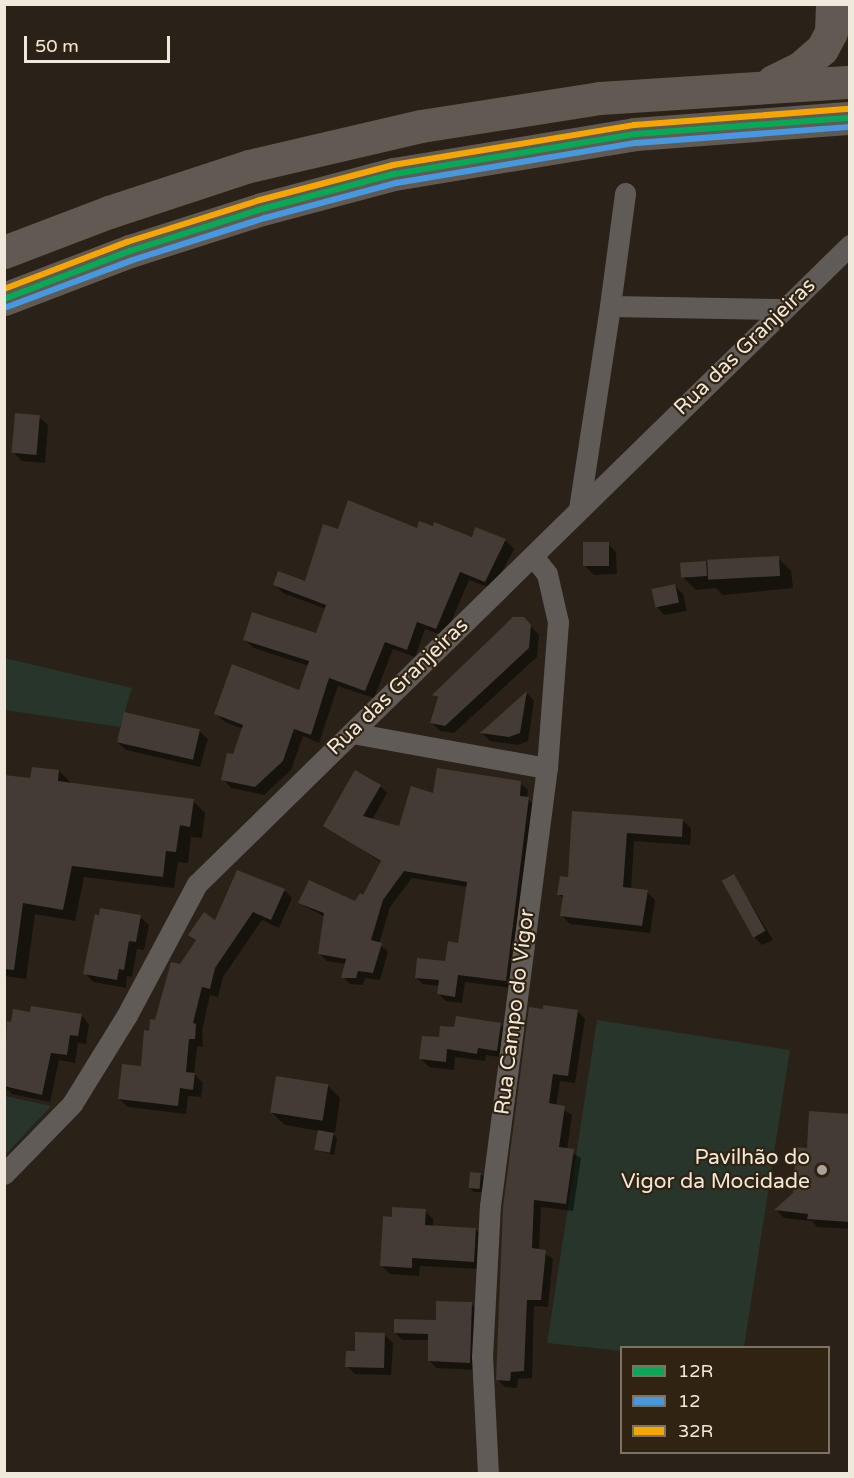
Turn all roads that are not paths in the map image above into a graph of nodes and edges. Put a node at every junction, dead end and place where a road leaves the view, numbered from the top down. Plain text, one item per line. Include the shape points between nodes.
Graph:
1 (832, 4) edge
2 (846, 4) edge
3 (849, 11) edge
4 (849, 82) edge
5 (765, 85) junction
6 (849, 118) edge
7 (625, 193) dead end
8 (849, 245) edge
9 (4, 252) edge
10 (4, 299) edge
11 (610, 306) junction
12 (784, 309) junction
13 (579, 510) junction
14 (533, 556) junction
15 (352, 733) junction
16 (547, 768) junction
17 (4, 1174) edge
18 (488, 1473) edge

1 - 5 highway via 831,32 822,50 800,68
2 - 3 highway
4 - 5 highway
5 - 9 highway via 600,98 421,126 249,166
6 - 10 highway via 635,134 394,174 262,209 130,251
7 - 11 street
8 - 12 street, Rua das Granjeiras
11 - 12 street
11 - 13 street
12 - 13 street, Rua das Granjeiras
13 - 14 street, Rua das Granjeiras
14 - 15 street, Rua das Granjeiras
14 - 16 street, Rua Campo do Vigor via 547,574 558,622
15 - 16 street
15 - 17 street, Rua das Granjeiras via 197,884 127,1015 72,1104
16 - 18 street, Rua Campo do Vigor via 490,1206 482,1357

